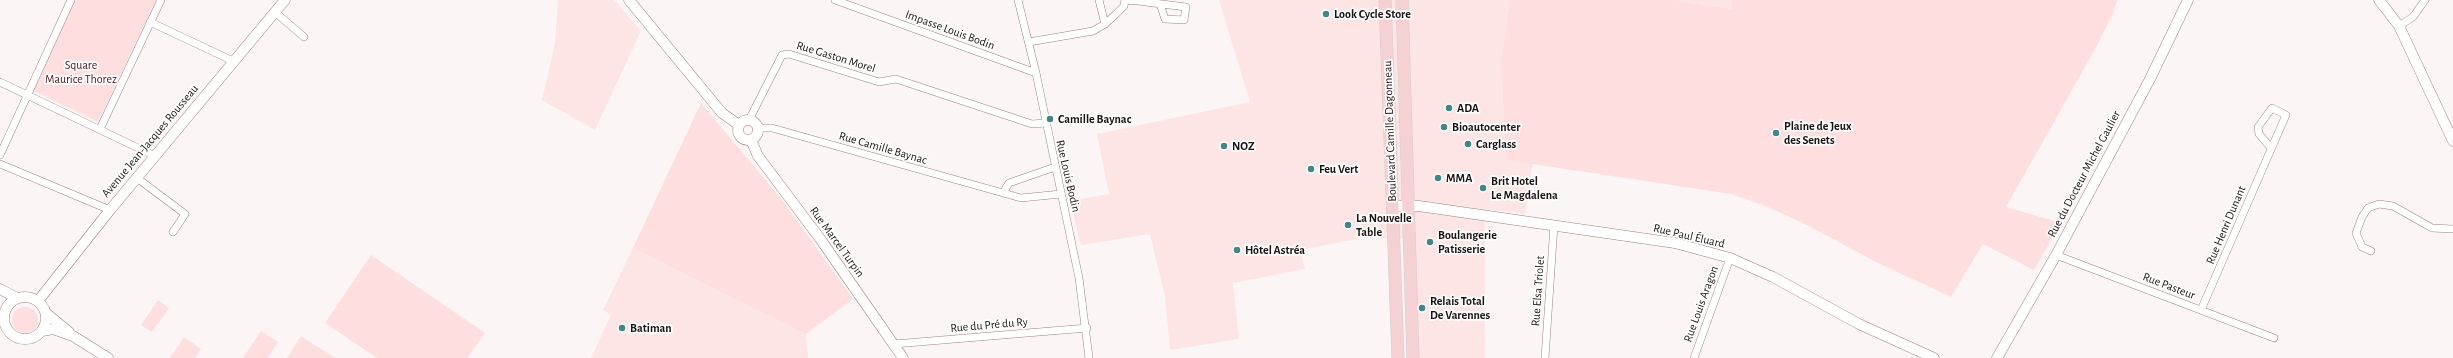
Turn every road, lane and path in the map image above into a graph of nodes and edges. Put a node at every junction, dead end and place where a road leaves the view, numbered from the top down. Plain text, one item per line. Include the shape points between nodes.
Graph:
1 (71, 0) edge
2 (161, 0) edge
3 (285, 0) edge
4 (835, 0) edge
5 (1018, 0) edge
6 (1099, 0) edge
7 (1125, 0) edge
8 (1385, 0) edge
9 (1402, 0) edge
10 (2188, 0) edge
11 (2379, 0) edge
12 (2424, 0) edge
13 (632, 1) edge
14 (1160, 4) dead end
15 (275, 12) junction
16 (150, 22) junction
17 (1105, 24) junction
18 (2399, 26) junction
19 (304, 37) dead end
20 (1029, 42) junction
21 (233, 61) junction
22 (1036, 72) junction
23 (0, 82) edge
24 (27, 95) junction
25 (749, 120) junction
26 (1045, 123) junction
27 (739, 125) junction
28 (758, 128) junction
29 (100, 129) junction
30 (751, 140) junction
31 (2453, 141) edge
32 (2271, 148) junction
33 (0, 155) edge
34 (155, 156) junction
35 (0, 164) edge
36 (1055, 167) junction
37 (137, 178) junction
38 (1003, 193) junction
39 (1061, 194) junction
40 (1394, 206) junction
41 (1409, 206) junction
42 (110, 210) junction
43 (1554, 225) junction
44 (2453, 229) edge
45 (173, 232) dead end
46 (2371, 251) dead end
47 (2056, 255) junction
48 (1730, 258) junction
49 (0, 289) edge
50 (0, 296) edge
51 (17, 298) junction
52 (38, 301) junction
53 (2201, 310) junction
54 (3, 313) edge
55 (46, 313) junction
56 (3, 328) edge
57 (1086, 328) junction
58 (42, 331) junction
59 (73, 336) junction
60 (2274, 338) dead end
61 (894, 344) junction
62 (108, 358) edge
63 (904, 358) edge
64 (1089, 358) edge
65 (1398, 358) edge
66 (1413, 358) edge
67 (1545, 358) edge
68 (1694, 358) edge
69 (1934, 358) edge
70 (1997, 358) edge

1 - 24 street
2 - 16 street
3 - 15 street, Avenue Jean-Jacques Rousseau
4 - 22 street, Impasse Louis Bodin
5 - 20 street, Rue Louis Bodin
6 - 17 street
7 - 14 street
7 - 17 street via 1124,6
8 - 40 main road, Boulevard Camille Dagonneau
9 - 41 main road, Boulevard Camille Dagonneau
10 - 47 street, Rue du Docteur Michel Gaulier via 2150,79
11 - 18 street
12 - 18 street via 2413,17
13 - 27 street via 722,113
15 - 19 street
15 - 21 street, Avenue Jean-Jacques Rousseau
16 - 21 street
16 - 29 street
17 - 20 street via 1093,30
18 - 31 street
20 - 22 street, Rue Louis Bodin
21 - 34 street, Avenue Jean-Jacques Rousseau
22 - 26 street, Rue Louis Bodin
23 - 24 street
24 - 29 street
24 - 33 street
25 - 26 street, Rue Gaston Morel via 782,55 789,54 879,82 896,79 1032,124
25 - 27 street
25 - 28 street
26 - 36 street, Rue Louis Bodin
27 - 30 street via 737,131 740,137
28 - 30 street via 756,137
28 - 38 street, Rue Camille Baynac via 772,128
29 - 34 street
30 - 61 street, Rue Marcel Turpin via 758,156
32 - 32 street, Rue Henri Dunant via 2286,115 2272,108 2258,127 2259,134
32 - 53 street, Rue Henri Dunant
34 - 37 street, Avenue Jean-Jacques Rousseau
35 - 42 street
36 - 38 street via 1009,183
36 - 39 street, Rue Louis Bodin
37 - 42 street, Avenue Jean-Jacques Rousseau
37 - 45 street via 185,214
38 - 39 street, Rue Camille Baynac via 1021,198
39 - 57 street, Rue Louis Bodin via 1079,278
40 - 41 street, Rue Paul Éluard
40 - 65 main road, Boulevard Camille Dagonneau
41 - 43 street, Rue Paul Éluard
41 - 66 main road, Boulevard Camille Dagonneau
42 - 52 street, Avenue Jean-Jacques Rousseau
43 - 48 street, Rue Paul Éluard via 1675,243
43 - 67 street, Rue Elsa Triolet
44 - 46 street via 2432,228 2393,206 2379,204 2368,208 2356,233 2362,247
47 - 53 street, Rue Pasteur
47 - 70 street, Rue du Docteur Michel Gaulier
48 - 68 street, Rue Louis Aragon
48 - 69 street, Rue Paul Éluard via 1773,277 1859,324
49 - 51 street
50 - 54 street
51 - 52 street via 30,297
51 - 54 street
52 - 55 street
53 - 60 street, Rue Pasteur
54 - 56 street
55 - 58 street via 46,324
55 - 59 street
56 - 58 street via 17,337 27,339
57 - 61 street, Rue du Pré du Ry
57 - 64 street, Rue Louis Bodin
58 - 59 street via 53,329
59 - 62 street
61 - 63 street, Rue Marcel Turpin

